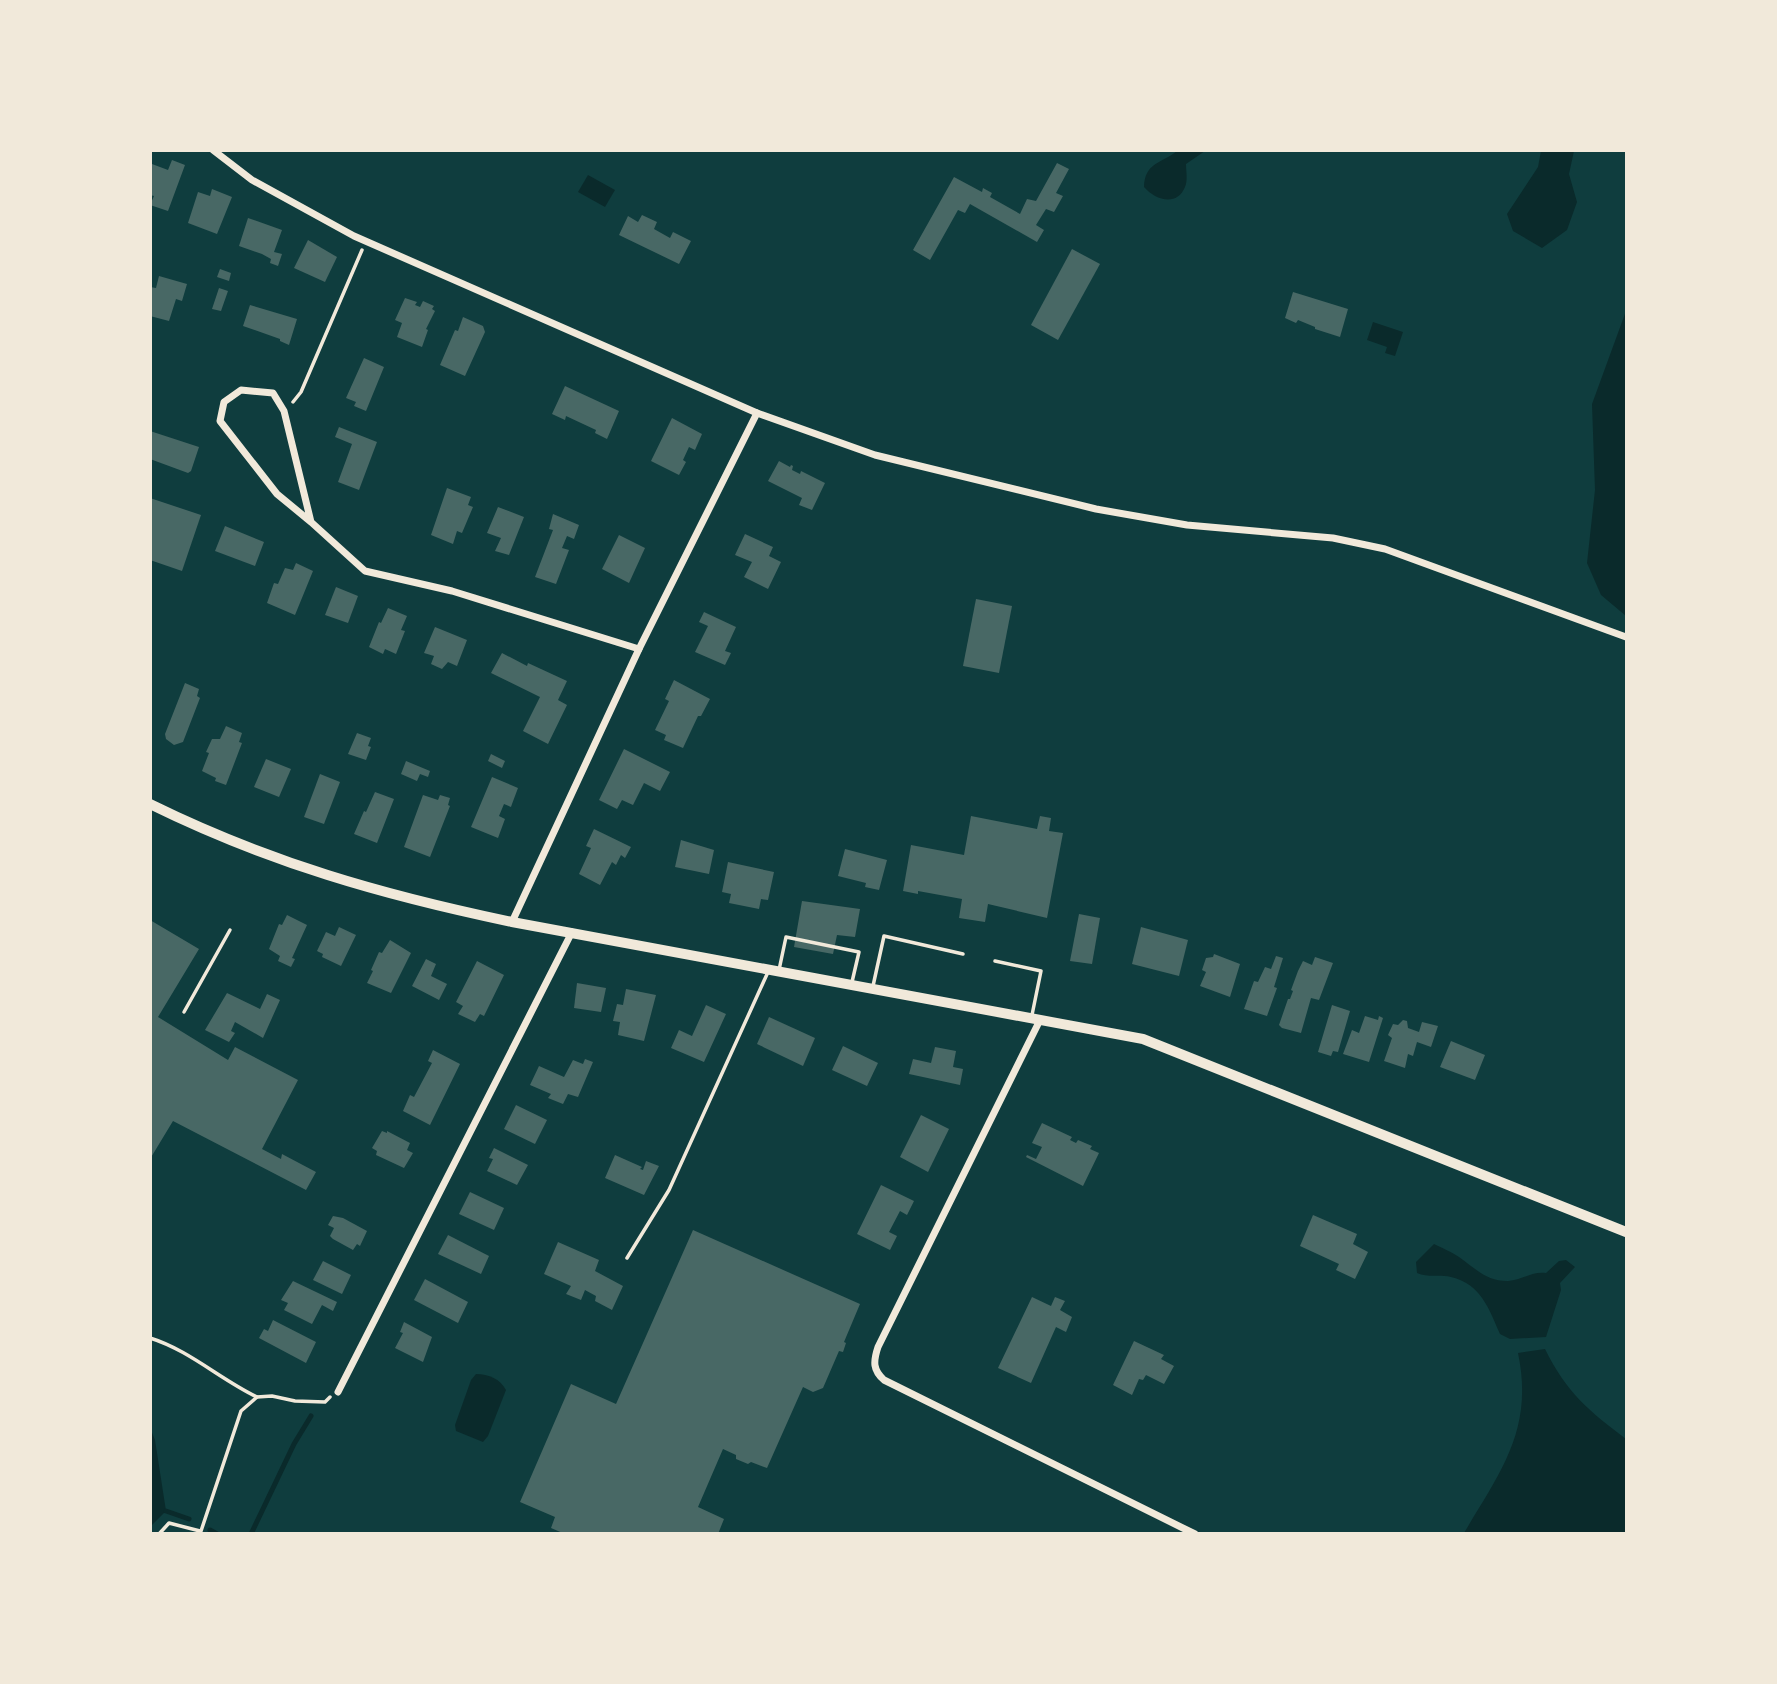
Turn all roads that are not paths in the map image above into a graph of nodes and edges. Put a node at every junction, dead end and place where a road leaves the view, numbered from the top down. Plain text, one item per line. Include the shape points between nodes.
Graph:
1 (212, 150) edge
2 (757, 413) junction
3 (311, 522) junction
4 (1626, 636) edge
5 (639, 649) junction
6 (150, 804) edge
7 (512, 922) junction
8 (230, 930) dead end
9 (573, 932) junction
10 (963, 954) dead end
11 (995, 961) dead end
12 (774, 970) junction
13 (851, 984) junction
14 (873, 988) junction
15 (184, 1012) dead end
16 (1035, 1019) junction
17 (1626, 1232) edge
18 (627, 1258) dead end
19 (338, 1392) road end
20 (1195, 1534) edge

1 - 2 street via 252,180 366,242
2 - 4 street via 875,455 1096,509 1187,525 1333,538 1385,549
2 - 5 street
3 - 3 street via 284,411 273,393 241,390 224,402 220,421 277,494
3 - 5 street via 365,571 452,591
5 - 7 street
6 - 7 main road via 317,873 426,904
7 - 9 main road
8 - 15 lane
9 - 12 main road
9 - 19 street
10 - 14 lane via 884,936
11 - 16 lane via 1041,971
12 - 13 main road
12 - 13 lane via 786,937 859,952
12 - 18 lane via 669,1190
13 - 14 main road
14 - 16 main road
16 - 17 main road via 1143,1040
16 - 20 street via 878,1347 876,1373

